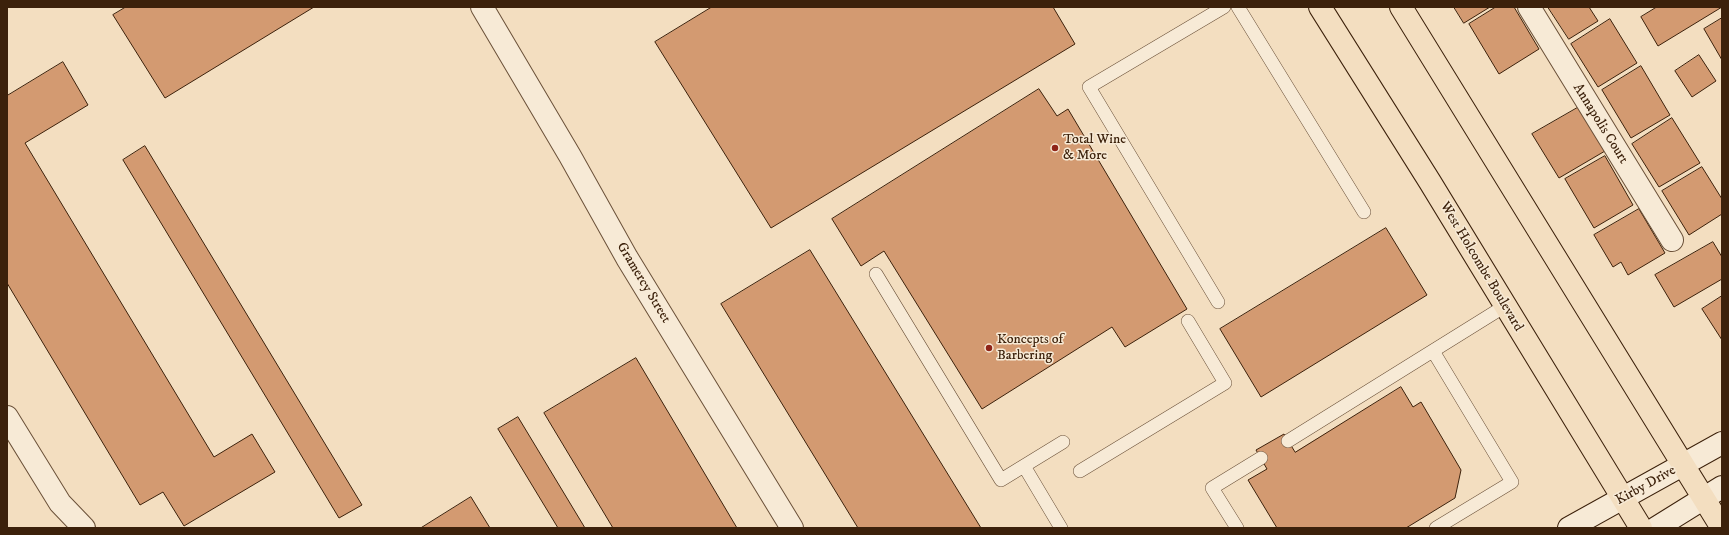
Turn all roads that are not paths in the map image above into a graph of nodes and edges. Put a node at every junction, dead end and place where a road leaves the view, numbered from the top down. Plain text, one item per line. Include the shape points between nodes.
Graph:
1 (482, 7) edge
2 (1224, 7) edge
3 (1238, 7) edge
4 (1320, 7) edge
5 (1401, 7) edge
6 (1529, 7) edge
7 (1364, 212) dead end
8 (1672, 240) dead end
9 (876, 274) dead end
10 (1218, 302) dead end
11 (1506, 306) junction
12 (1188, 321) dead end
13 (1433, 351) junction
14 (7, 417) edge
15 (1288, 441) dead end
16 (1063, 442) dead end
17 (1722, 443) edge
18 (1261, 458) dead end
19 (1684, 465) junction
20 (1024, 466) junction
21 (1080, 471) dead end
22 (1722, 487) edge
23 (1622, 498) junction
24 (1703, 498) junction
25 (84, 528) edge
26 (792, 528) edge
27 (1061, 528) edge
28 (1237, 528) edge
29 (1436, 528) edge
30 (1569, 528) edge
31 (1641, 528) edge
32 (1656, 528) edge
33 (1722, 528) edge

1 - 26 street, Gramercy Street via 629,262
2 - 10 lane via 1089,87
3 - 7 lane
4 - 11 main road, West Holcombe Boulevard
5 - 19 main road
6 - 8 street, Annapolis Court
9 - 20 lane via 1001,480
11 - 13 lane
11 - 23 main road, West Holcombe Boulevard
12 - 21 lane via 1225,383
13 - 15 lane
13 - 29 lane via 1512,482
14 - 25 street via 60,503
16 - 20 lane
17 - 19 street, Kirby Drive
18 - 28 lane via 1212,488
19 - 23 street, Kirby Drive
19 - 24 main road
20 - 27 lane
22 - 24 street
23 - 30 street, Kirby Drive
23 - 31 main road, West Holcombe Boulevard
24 - 32 street
24 - 33 main road

